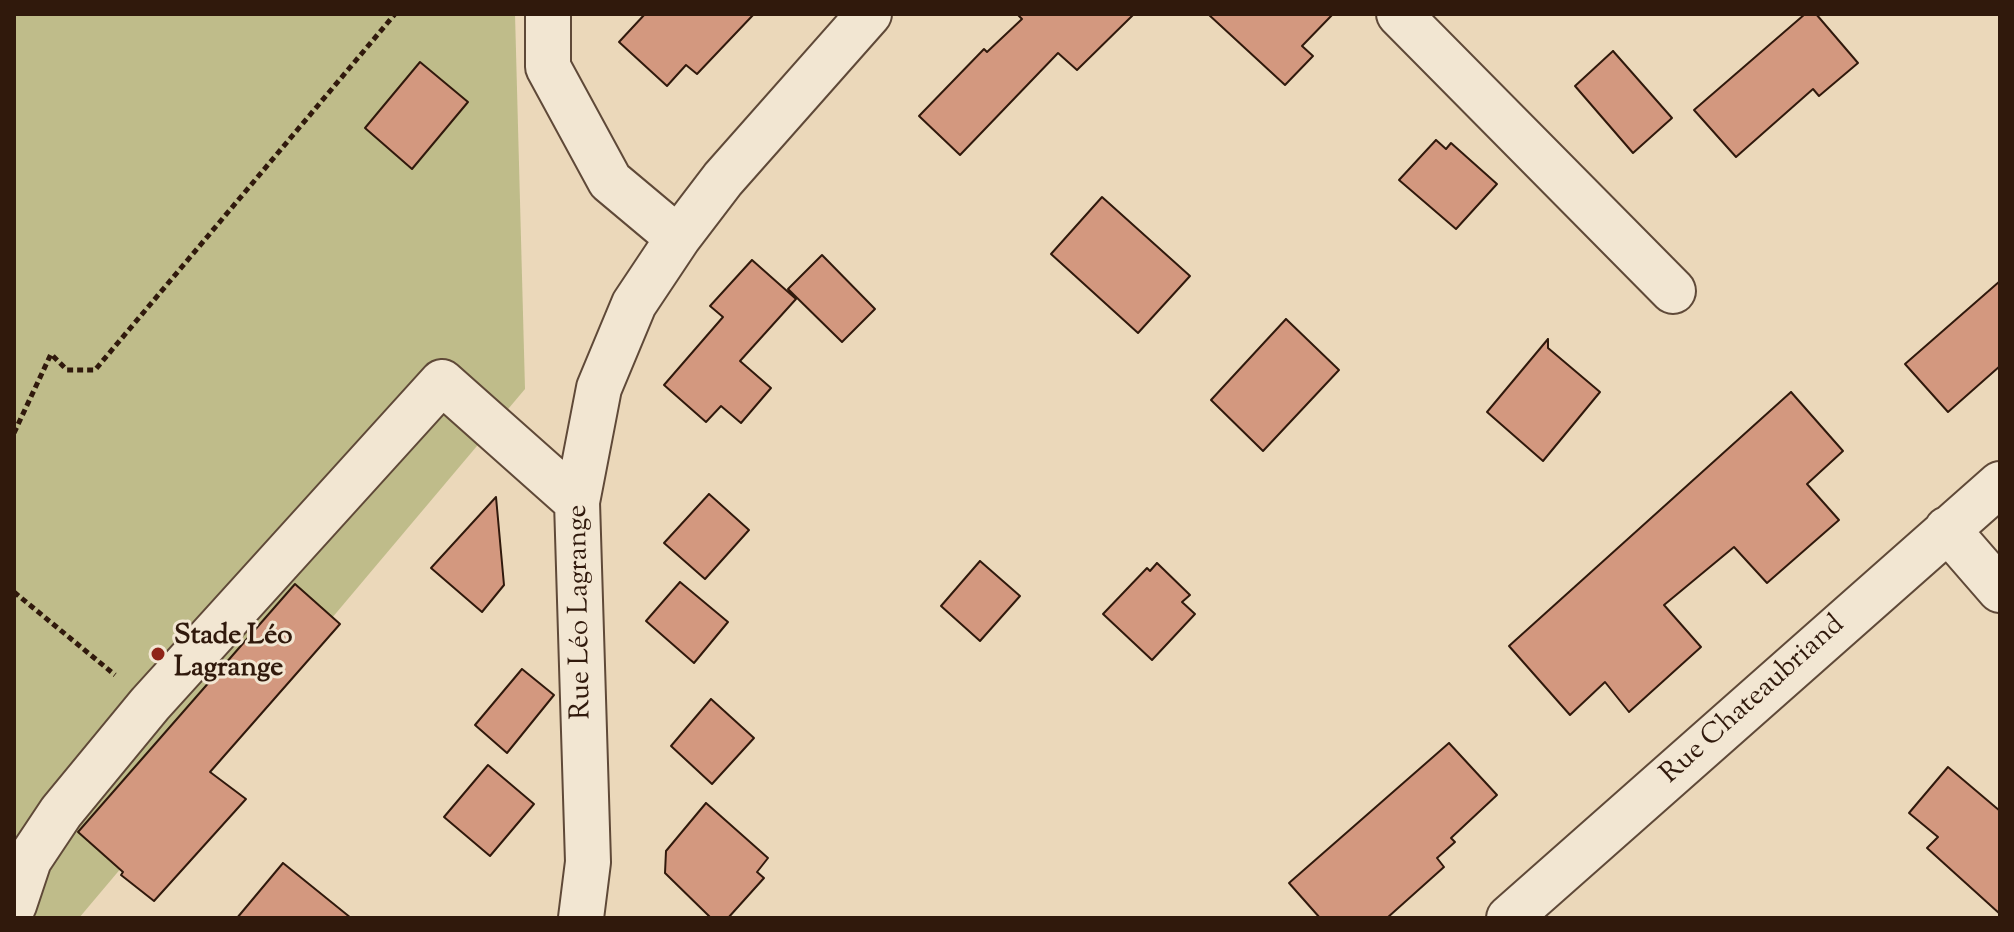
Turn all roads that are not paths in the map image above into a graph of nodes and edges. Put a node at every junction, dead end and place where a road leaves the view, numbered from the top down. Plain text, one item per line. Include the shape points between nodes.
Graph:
1 (548, 14) edge
2 (869, 14) edge
3 (1399, 14) edge
4 (678, 238) junction
5 (1673, 291) dead end
6 (2000, 484) edge
7 (577, 502) junction
8 (1947, 529) junction
9 (2000, 590) edge
10 (14, 905) edge
11 (581, 918) edge
12 (1509, 918) edge

1 - 4 street via 548,67 610,181
2 - 4 street, Rue Léo Lagrange via 723,179
3 - 5 street
4 - 7 street, Rue Léo Lagrange via 634,304 599,388
6 - 8 street, Rue Chateaubriand
7 - 10 street via 442,382 150,704 61,812 29,860
7 - 11 street, Rue Léo Lagrange via 588,862
8 - 9 street
8 - 12 street, Rue Chateaubriand

